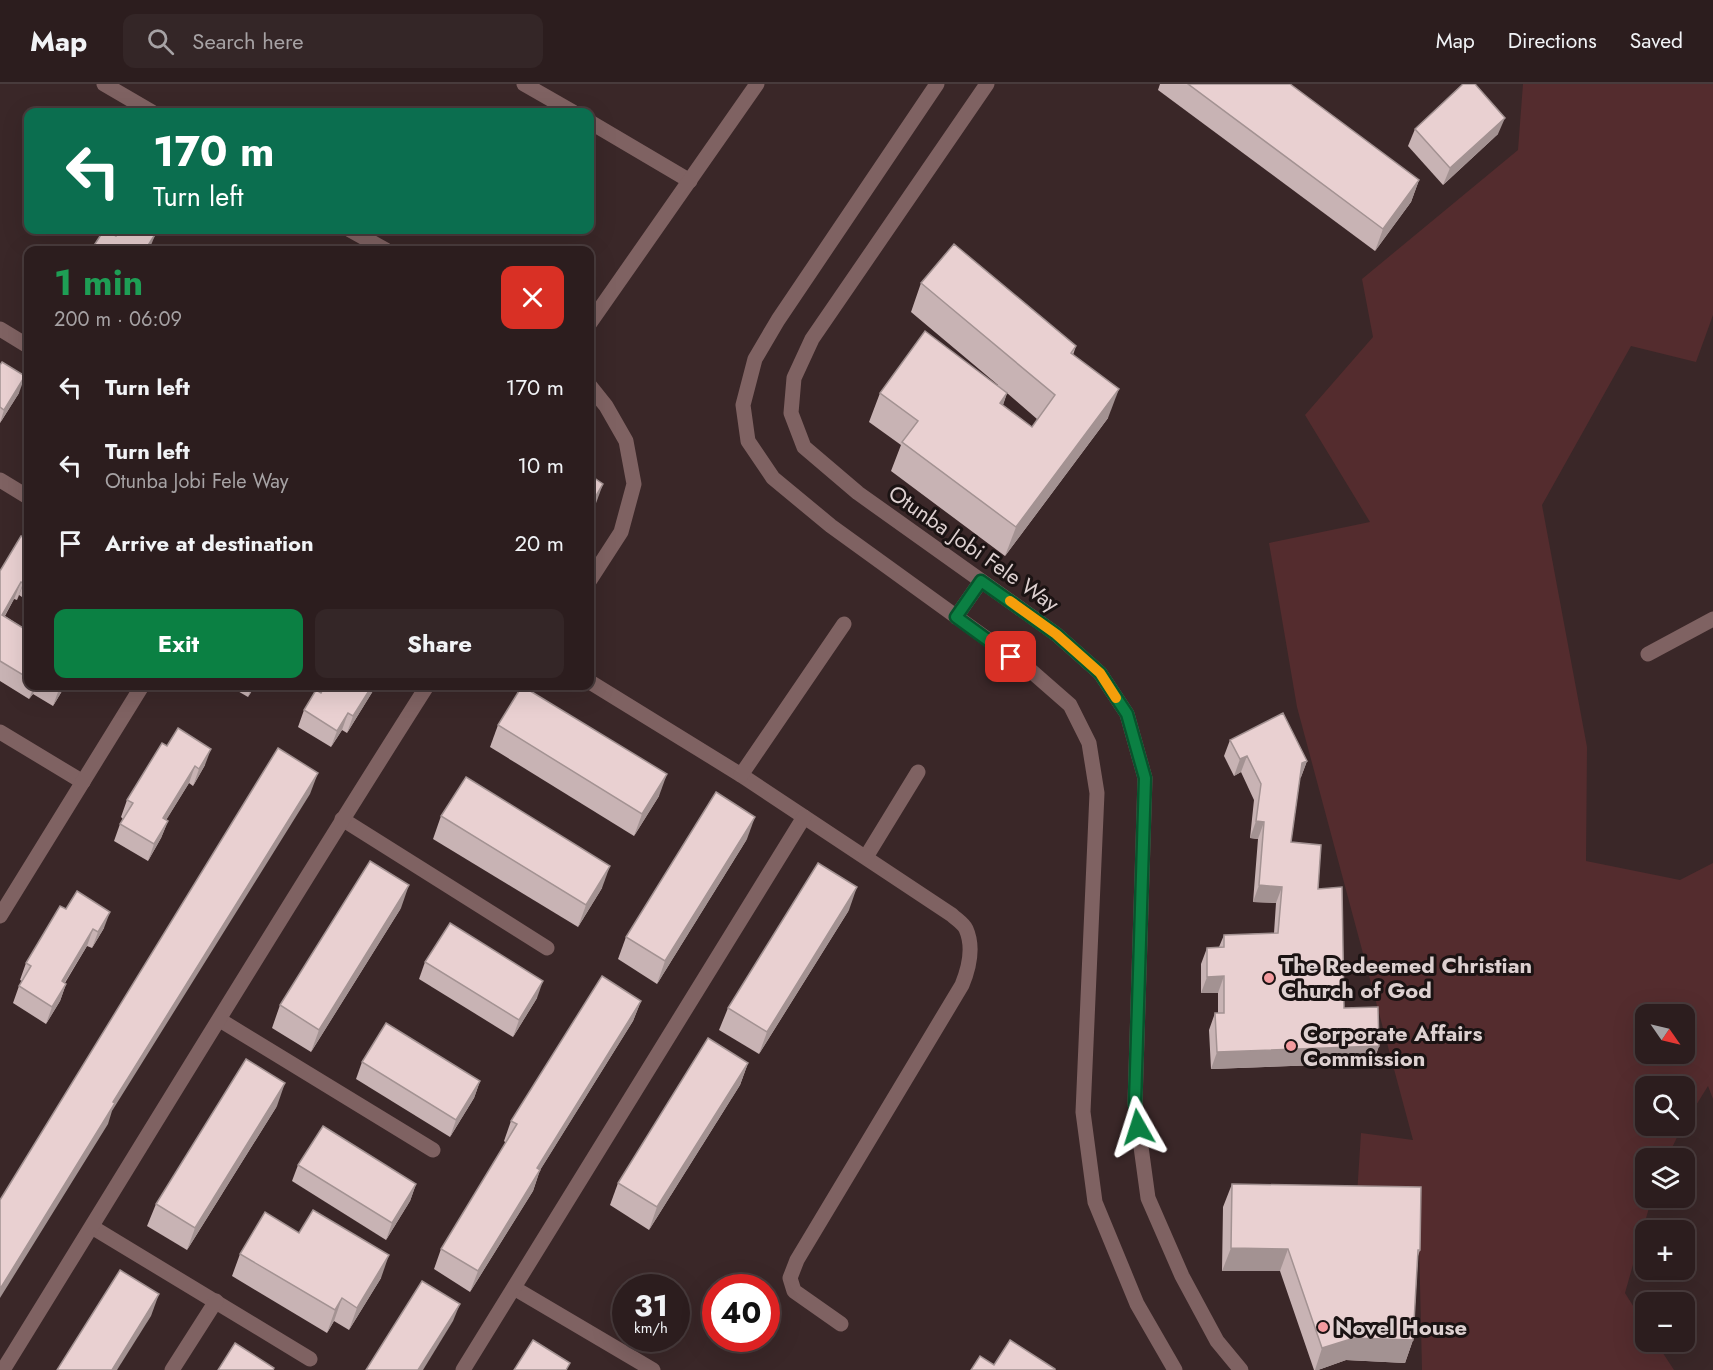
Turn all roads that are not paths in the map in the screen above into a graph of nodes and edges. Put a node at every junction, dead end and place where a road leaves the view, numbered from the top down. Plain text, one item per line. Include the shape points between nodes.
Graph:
1 (104, 84) edge
2 (524, 84) edge
3 (757, 84) edge
4 (937, 84) edge
5 (987, 84) edge
6 (145, 108) edge
7 (566, 108) edge
8 (594, 124) edge
9 (690, 182) junction
10 (357, 234) edge
11 (379, 246) edge
12 (594, 317) edge
13 (0, 329) edge
14 (24, 344) edge
15 (594, 391) edge
16 (0, 480) edge
17 (24, 495) edge
18 (594, 574) edge
19 (981, 581) junction
20 (956, 617) junction
21 (1713, 619) edge
22 (844, 624) dead end
23 (1648, 654) dead end
24 (594, 684) edge
25 (140, 690) edge
26 (424, 690) edge
27 (0, 732) edge
28 (918, 772) dead end
29 (741, 775) junction
30 (83, 782) junction
31 (804, 817) junction
32 (342, 819) junction
33 (866, 857) junction
34 (0, 916) edge
35 (547, 948) dead end
36 (220, 1020) junction
37 (433, 1150) dead end
38 (92, 1227) junction
39 (514, 1288) junction
40 (216, 1301) junction
41 (841, 1324) dead end
42 (310, 1359) dead end
43 (3, 1370) edge
44 (172, 1370) edge
45 (463, 1370) edge
46 (653, 1370) edge
47 (1175, 1370) edge
48 (1241, 1370) edge

1 - 6 street
2 - 7 street
3 - 9 street
4 - 20 street via 766,340 755,359 743,405 748,441 772,478
5 - 19 street, Otunba Jobi Fele Way via 812,339 794,378 791,413 804,447 858,493
8 - 9 street
9 - 12 street
10 - 11 street
13 - 14 street
15 - 18 street via 626,441 634,484 621,532
16 - 17 street
19 - 20 street
19 - 48 street, Otunba Jobi Fele Way via 1056,634 1100,673 1127,714 1145,778 1135,1103 1148,1198 1182,1276 1217,1341
20 - 47 street via 1030,670 1070,705 1089,742 1096,793 1083,1112 1095,1203 1137,1304
21 - 23 street
22 - 29 street
24 - 29 street
25 - 30 street
26 - 32 street
27 - 30 street
28 - 33 street
29 - 31 street
30 - 34 street
31 - 33 street
31 - 39 street
32 - 35 street
32 - 36 street
33 - 41 street via 966,928 970,960 962,985 796,1260 790,1278 794,1291
36 - 37 street
36 - 38 street
38 - 40 street
38 - 43 street
39 - 45 street
39 - 46 street
40 - 42 street
40 - 44 street

